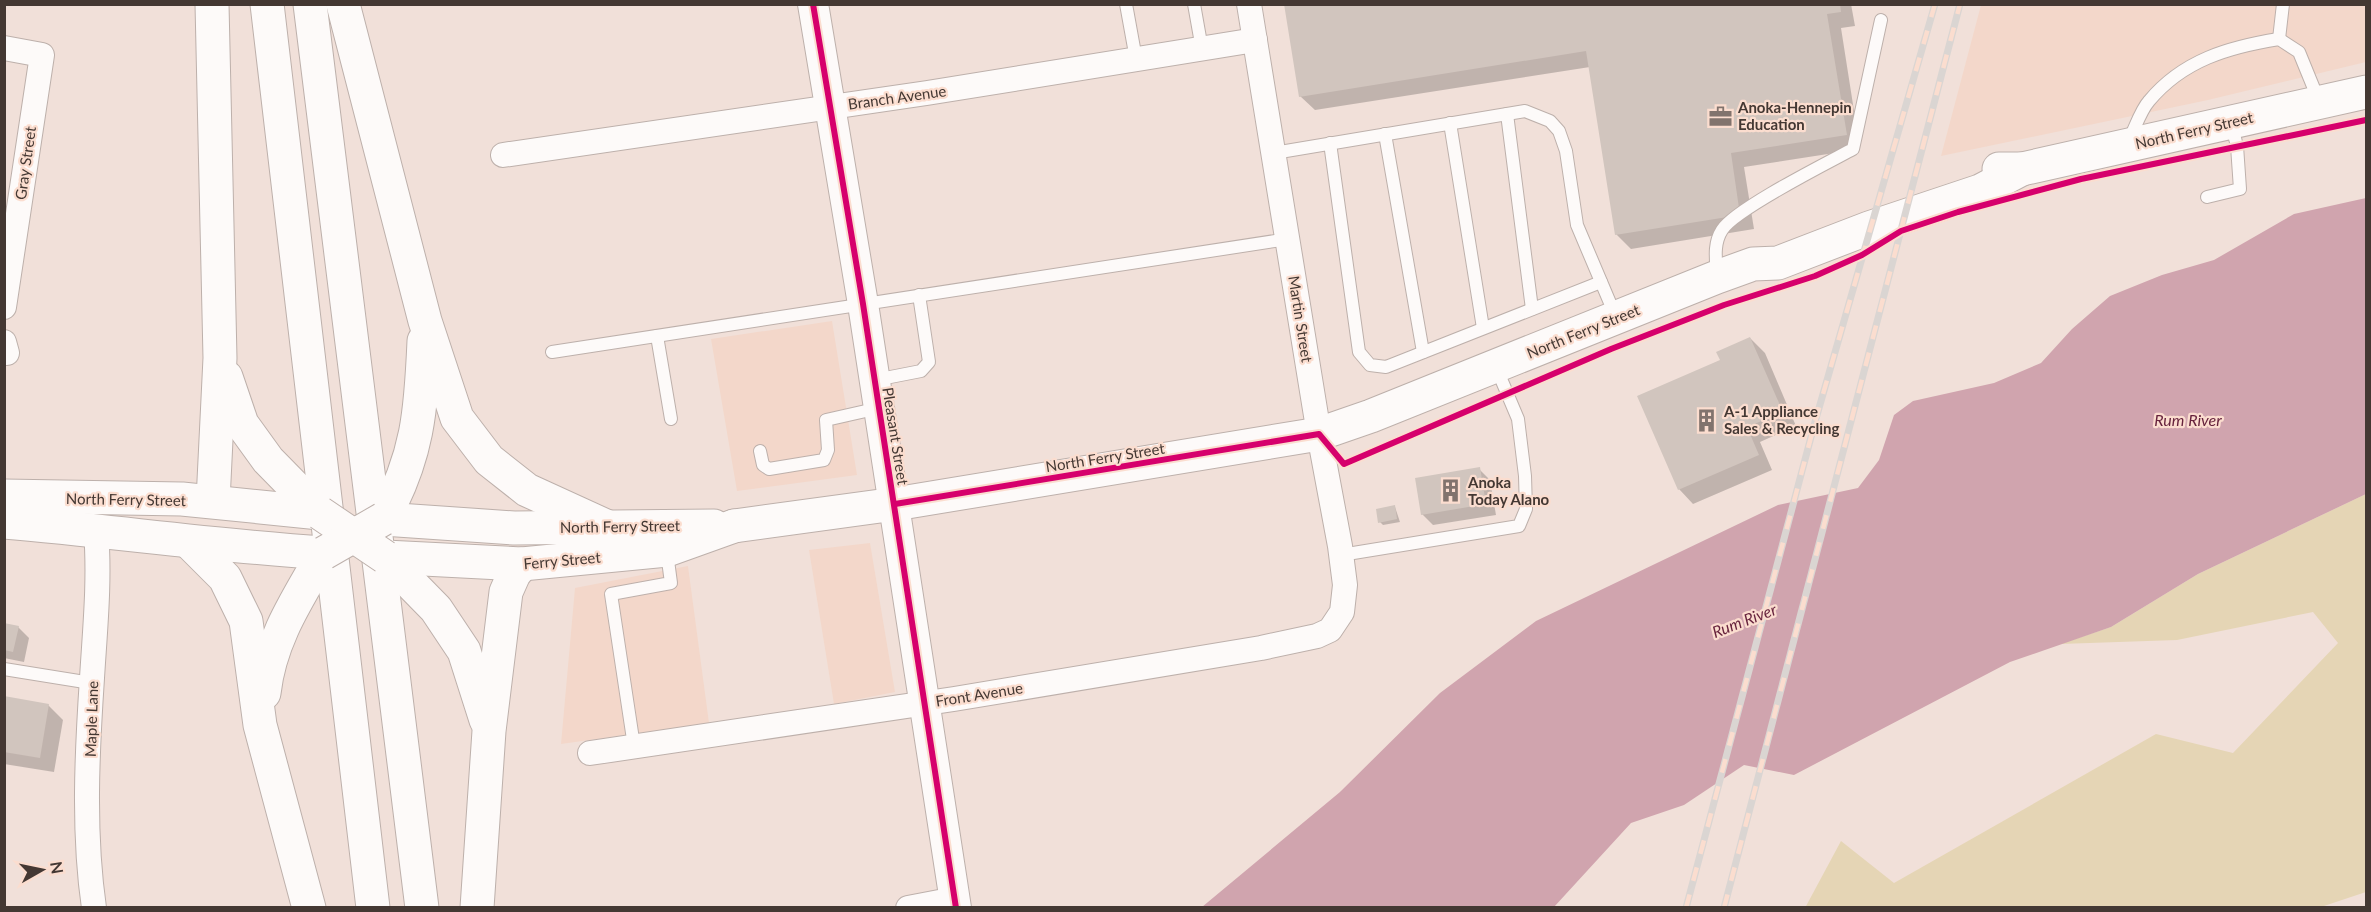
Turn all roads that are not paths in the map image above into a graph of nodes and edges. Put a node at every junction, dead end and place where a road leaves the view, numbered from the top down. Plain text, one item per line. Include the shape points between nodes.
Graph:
1 (212, 4) edge
2 (267, 4) edge
3 (310, 4) edge
4 (343, 4) edge
5 (813, 4) edge
6 (1126, 4) edge
7 (1194, 4) edge
8 (1249, 4) edge
9 (2283, 4) edge
10 (1881, 20) dead end
11 (2279, 39) junction
12 (1256, 40) junction
13 (4, 48) edge
14 (1202, 49) junction
15 (1136, 59) junction
16 (2367, 92) edge
17 (2319, 102) junction
18 (829, 107) junction
19 (1507, 114) junction
20 (2230, 122) junction
21 (1450, 123) junction
22 (1385, 134) junction
23 (1330, 143) junction
24 (2127, 145) junction
25 (1274, 153) junction
26 (503, 155) dead end
27 (2207, 197) dead end
28 (1288, 239) junction
29 (1717, 277) junction
30 (1601, 282) junction
31 (919, 295) junction
32 (863, 304) junction
33 (4, 307) edge
34 (1532, 309) junction
35 (1616, 318) junction
36 (425, 321) junction
37 (1483, 328) junction
38 (657, 336) junction
39 (552, 352) dead end
40 (1423, 352) junction
41 (220, 358) junction
42 (1495, 366) junction
43 (878, 394) junction
44 (671, 419) dead end
45 (1319, 434) junction
46 (760, 451) dead end
47 (4, 496) edge
48 (213, 501) junction
49 (895, 504) junction
50 (320, 513) junction
51 (383, 519) junction
52 (4, 522) edge
53 (734, 526) junction
54 (608, 527) junction
55 (96, 531) junction
56 (354, 536) junction
57 (189, 542) junction
58 (667, 550) junction
59 (324, 553) junction
60 (1341, 555) junction
61 (385, 557) junction
62 (522, 564) junction
63 (1330, 630) joint
64 (4, 669) edge
65 (92, 683) junction
66 (924, 703) junction
67 (260, 725) junction
68 (489, 731) junction
69 (634, 746) junction
70 (590, 753) dead end
71 (956, 903) edge
72 (94, 908) edge
73 (309, 908) edge
74 (373, 908) edge
75 (422, 908) edge
76 (477, 908) edge
77 (908, 908) edge

1 - 41 main road
2 - 74 main road
3 - 75 main road
4 - 36 main road
5 - 18 street, Pleasant Street
6 - 15 lane
7 - 14 lane
8 - 12 street, Martin Street
9 - 11 lane
10 - 29 lane via 1853,149 1756,204 1723,229 1716,246
11 - 17 lane via 2299,52
11 - 24 lane via 2243,45 2188,65 2148,101
12 - 14 street, Branch Avenue
12 - 25 street, Martin Street
13 - 33 street, Gray Street via 42,55
14 - 15 street, Branch Avenue
15 - 18 street, Branch Avenue
16 - 17 main road, North Ferry Street
17 - 20 main road, North Ferry Street
18 - 26 street, Branch Avenue
18 - 32 street, Pleasant Street
19 - 21 lane
19 - 30 lane via 1525,111 1540,115 1559,131 1566,151 1577,225
19 - 34 lane
20 - 24 main road, North Ferry Street
20 - 27 lane via 2237,146 2240,189
21 - 22 lane
21 - 37 lane
22 - 23 lane
22 - 40 lane
23 - 25 lane
23 - 40 lane via 1359,352 1370,365 1386,367
24 - 29 main road, North Ferry Street via 2022,169 1976,169 1877,202 1773,245 1753,264
25 - 28 street, Martin Street
28 - 31 lane
28 - 45 street, Martin Street
29 - 35 main road, North Ferry Street
30 - 34 lane
30 - 35 lane
31 - 32 lane
31 - 43 lane via 929,362 921,371
32 - 38 lane
32 - 43 street, Pleasant Street
34 - 37 lane
35 - 42 main road, North Ferry Street
36 - 51 main road via 416,443
36 - 54 main road via 457,418 489,460 527,490
37 - 40 lane
38 - 39 lane
38 - 44 lane
41 - 48 main road
41 - 50 main road via 242,424 268,460
42 - 45 main road, North Ferry Street
42 - 60 lane via 1518,419 1526,509 1519,526
43 - 46 lane via 826,420 828,450 824,460 770,469 763,465
43 - 49 street, Pleasant Street
45 - 49 main road, North Ferry Street
45 - 60 street, Martin Street
47 - 48 main road, North Ferry Street
48 - 50 main road, North Ferry Street
49 - 53 main road, North Ferry Street
49 - 66 street, Pleasant Street
50 - 56 main road, bridge
51 - 54 main road, North Ferry Street via 514,528
51 - 56 main road, bridge
52 - 55 main road, North Ferry Street
53 - 54 main road, North Ferry Street
53 - 58 main road, Ferry Street
55 - 57 main road
55 - 65 street, Maple Lane via 99,565
56 - 59 main road, bridge
56 - 61 main road, bridge
57 - 59 main road
57 - 67 main road via 225,578 246,621
58 - 62 main road, Ferry Street
58 - 69 lane via 671,583 611,594
59 - 67 main road via 284,620 267,667
60 - 63 street, Martin Street via 1342,612
61 - 62 main road, Ferry Street
61 - 68 main road via 436,609 464,651
62 - 68 main road via 506,592
63 - 66 street, Front Avenue via 1261,648
64 - 65 lane
65 - 72 street, Maple Lane via 87,833
66 - 69 street, Front Avenue
66 - 71 street, Pleasant Street
67 - 73 main road
68 - 76 main road
69 - 70 street, Front Avenue
71 - 77 street

